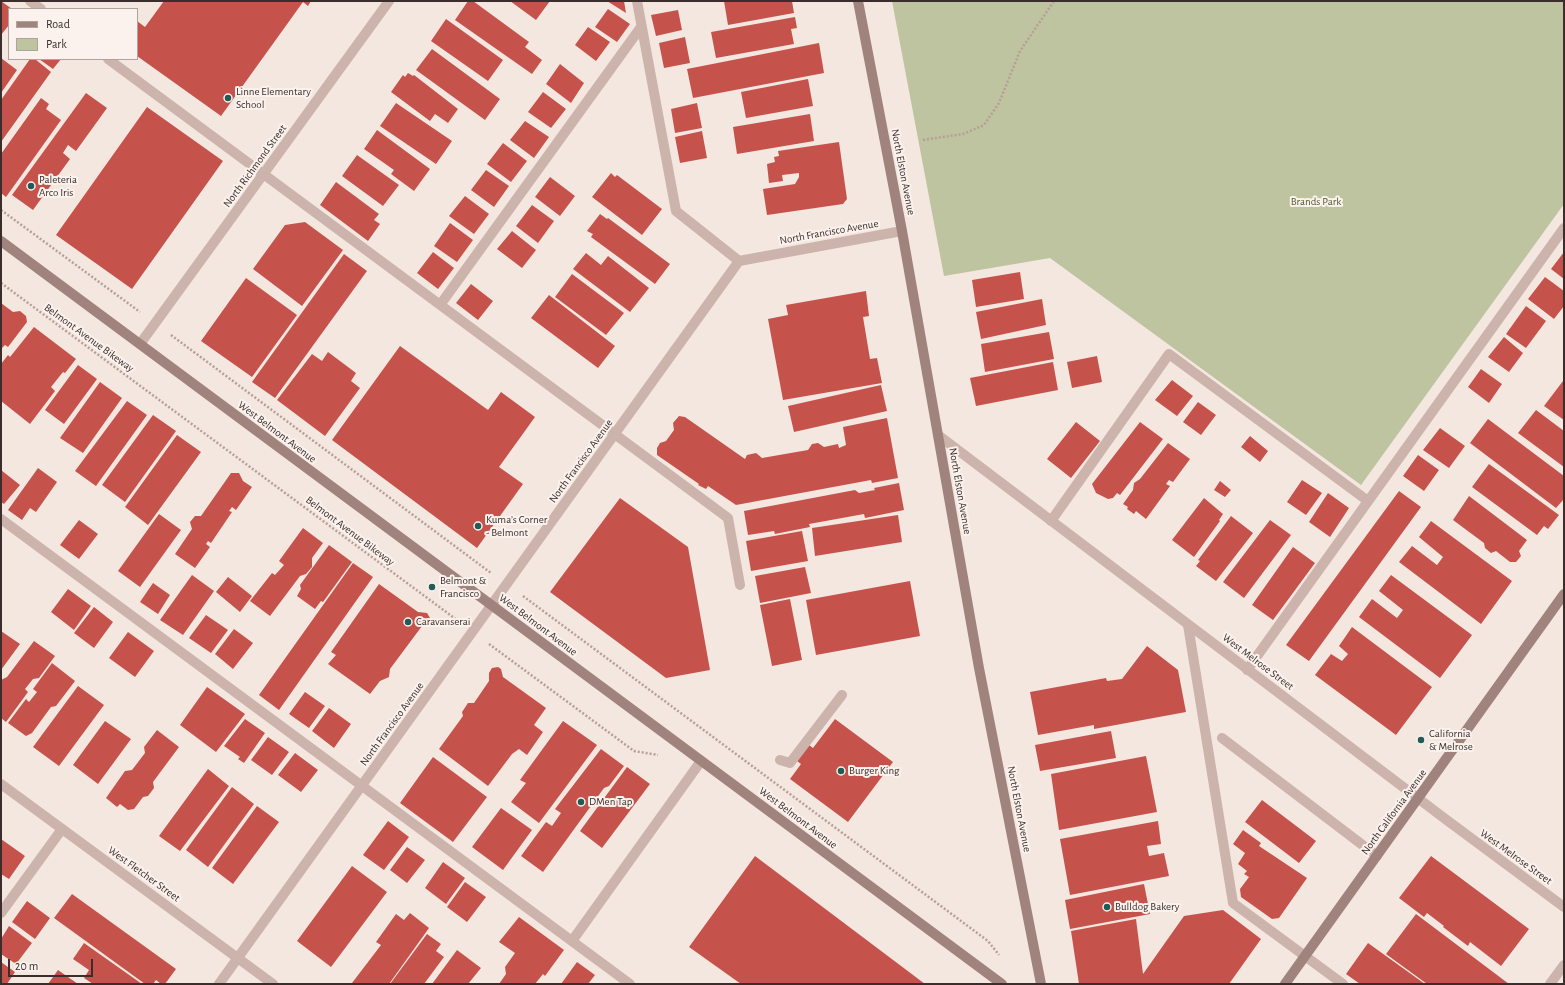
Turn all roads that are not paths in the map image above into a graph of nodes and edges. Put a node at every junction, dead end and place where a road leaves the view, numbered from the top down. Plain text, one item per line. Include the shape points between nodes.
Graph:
1 (30, 1) edge
2 (389, 1) edge
3 (637, 1) edge
4 (858, 1) edge
5 (40, 8) edge
6 (641, 26) junction
7 (109, 60) edge
8 (264, 174) junction
9 (1564, 228) edge
10 (902, 231) junction
11 (1, 241) edge
12 (739, 261) junction
13 (440, 305) junction
14 (140, 344) junction
15 (615, 434) junction
16 (938, 435) junction
17 (1368, 501) junction
18 (1, 519) edge
19 (1051, 521) junction
20 (740, 585) dead end
21 (1564, 594) edge
22 (492, 606) junction
23 (1188, 625) junction
24 (1247, 670) junction
25 (842, 695) dead end
26 (1222, 738) dead end
27 (780, 760) dead end
28 (701, 761) junction
29 (1, 784) edge
30 (362, 786) junction
31 (1418, 799) junction
32 (62, 829) junction
33 (1377, 856) junction
34 (1564, 907) edge
35 (1, 913) edge
36 (572, 941) junction
37 (1305, 956) junction
38 (238, 958) junction
39 (1564, 965) edge
40 (219, 984) edge
41 (273, 984) edge
42 (630, 984) edge
43 (1002, 984) edge
44 (1040, 984) edge
45 (1285, 984) edge
46 (1343, 984) edge
47 (1550, 984) edge

1 - 5 street
2 - 8 street, North Richmond Street
3 - 6 street
4 - 10 main road, North Elston Avenue
6 - 12 street via 676,211
6 - 13 street
7 - 8 street
8 - 13 street
8 - 14 street, North Richmond Street
9 - 17 street
10 - 12 street, North Francisco Avenue
10 - 16 main road, North Elston Avenue
11 - 14 main road, West Belmont Avenue
12 - 15 street, North Francisco Avenue
13 - 15 street
14 - 22 main road, West Belmont Avenue
15 - 20 street via 728,518
15 - 22 street, North Francisco Avenue
16 - 19 street, West Melrose Street
16 - 44 main road, North Elston Avenue
17 - 19 street via 1169,354
17 - 24 street
18 - 30 street
19 - 23 street, West Melrose Street
21 - 31 main road, North California Avenue
22 - 28 main road, West Belmont Avenue
22 - 30 street, North Francisco Avenue
23 - 24 street, West Melrose Street
23 - 37 street via 1233,903
24 - 31 street, West Melrose Street
25 - 27 street via 790,763
26 - 33 street
28 - 36 street
28 - 43 main road, West Belmont Avenue
29 - 32 street, West Fletcher Street
30 - 36 street
30 - 38 street, North Francisco Avenue
31 - 33 main road, North California Avenue
31 - 34 street, West Melrose Street
32 - 35 street
32 - 38 street, West Fletcher Street
33 - 37 main road, North California Avenue
36 - 42 street
37 - 45 main road, North California Avenue
37 - 46 street
38 - 40 street, North Francisco Avenue
38 - 41 street, West Fletcher Street
39 - 47 street

